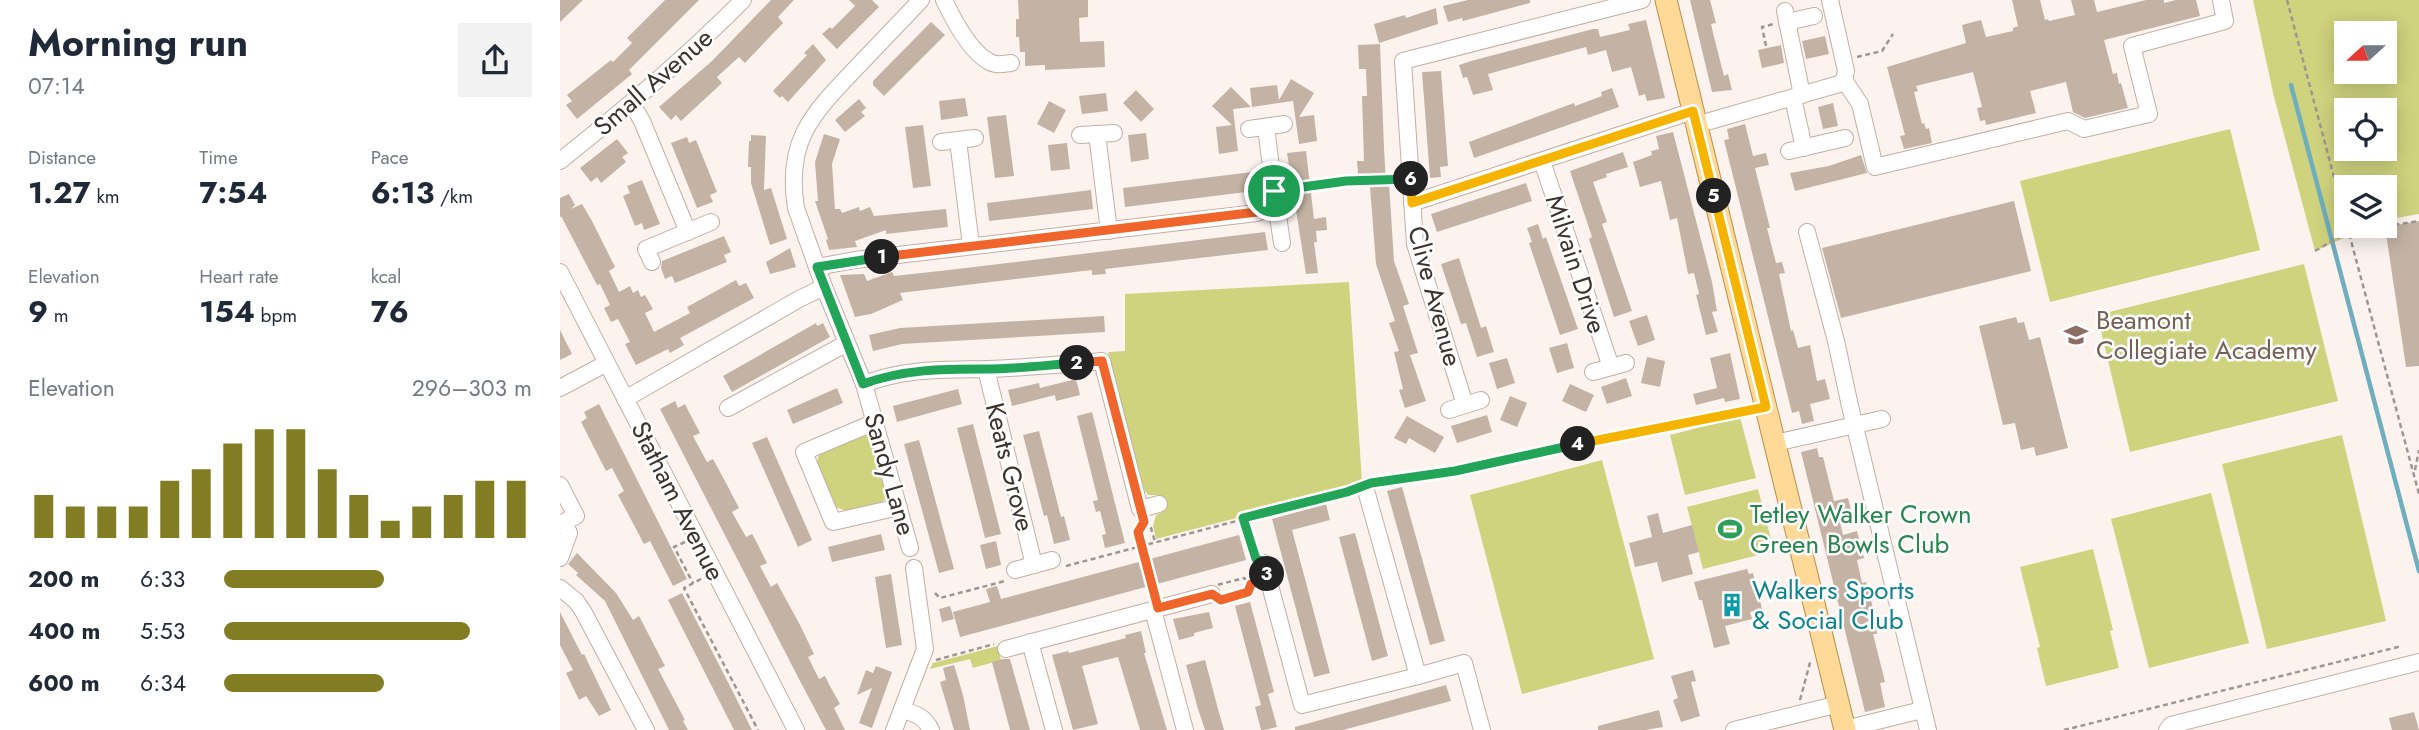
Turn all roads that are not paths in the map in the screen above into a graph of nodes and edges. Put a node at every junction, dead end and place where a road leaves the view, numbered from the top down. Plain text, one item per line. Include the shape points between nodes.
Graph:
1 (743, 0) edge
2 (921, 0) edge
3 (944, 0) edge
4 (1642, 0) edge
5 (1666, 0) edge
6 (1830, 0) edge
7 (2221, 0) edge
8 (1814, 16) dead end
9 (1011, 64) dead end
10 (1844, 80) junction
11 (1798, 97) junction
12 (632, 104) junction
13 (1695, 118) junction
14 (1284, 124) dead end
15 (1114, 133) dead end
16 (1097, 134) junction
17 (1080, 135) dead end
18 (975, 138) dead end
19 (1844, 138) dead end
20 (958, 140) junction
21 (941, 142) dead end
22 (560, 161) edge
23 (1542, 161) junction
24 (1272, 198) junction
25 (1412, 203) junction
26 (710, 222) dead end
27 (1109, 231) junction
28 (688, 232) junction
29 (1807, 232) dead end
30 (1282, 243) dead end
31 (971, 246) junction
32 (652, 262) dead end
33 (817, 267) junction
34 (560, 272) edge
35 (824, 287) junction
36 (848, 343) junction
37 (607, 363) junction
38 (986, 369) junction
39 (1593, 372) dead end
40 (863, 384) junction
41 (560, 388) edge
42 (625, 399) junction
43 (728, 408) dead end
44 (1448, 410) dead end
45 (1882, 419) dead end
46 (875, 422) junction
47 (1854, 426) junction
48 (1775, 443) junction
49 (560, 485) edge
50 (1365, 499) road end
51 (1159, 504) dead end
52 (899, 507) junction
53 (910, 548) dead end
54 (560, 558) edge
55 (1264, 562) road end
56 (1034, 565) junction
57 (1053, 565) road end
58 (914, 568) dead end
59 (1016, 574) road end
60 (1268, 579) junction
61 (1251, 584) road end
62 (560, 588) edge
63 (1212, 594) road end
64 (1156, 609) junction
65 (1030, 642) junction
66 (1006, 649) road end
67 (2419, 662) edge
68 (1418, 676) junction
69 (1839, 704) junction
70 (903, 710) junction
71 (1922, 710) junction
72 (646, 730) edge
73 (796, 730) edge
74 (894, 730) edge
75 (931, 730) edge
76 (1054, 730) edge
77 (1185, 730) edge
78 (1482, 730) edge
79 (1734, 730) edge
80 (1845, 730) edge
81 (1928, 730) edge
82 (2167, 730) edge

1 - 12 street, Small Avenue
2 - 33 street, Sandy Lane via 827,99 800,140 792,184
3 - 9 street via 979,54 999,65
4 - 25 street, Clive Avenue via 1403,61
5 - 13 main road
6 - 10 street via 1846,71
7 - 10 street via 2225,21 2132,46 2149,114 2084,130 2068,121 1875,167 1860,104
8 - 11 street via 1786,18
10 - 11 street via 1833,88
11 - 13 street
11 - 19 street via 1797,149
12 - 22 street, Small Avenue
12 - 28 street
13 - 23 street
13 - 48 main road
14 - 24 street via 1257,128
15 - 16 street
16 - 17 street
16 - 27 street
18 - 20 street
20 - 21 street
20 - 31 street
23 - 25 street
23 - 39 street, Milvain Drive via 1618,365
24 - 27 street via 1257,212
24 - 30 street
25 - 44 street, Clive Avenue via 1419,260 1473,402
26 - 28 street
27 - 31 street
28 - 32 street via 646,249
29 - 47 street
31 - 33 street
33 - 35 street, Sandy Lane
34 - 37 street, Statham Avenue
35 - 36 street, Sandy Lane
35 - 42 street
36 - 40 street, Sandy Lane
36 - 43 street
37 - 41 street
37 - 42 street, Statham Avenue
38 - 40 street via 923,370
38 - 51 street via 1102,361 1142,515
38 - 56 street, Keats Grove
40 - 46 street, Sandy Lane
42 - 73 street, Statham Avenue
45 - 47 street
46 - 52 street, Sandy Lane
46 - 52 street via 804,452 833,522
47 - 48 street
47 - 71 street
48 - 69 main road
49 - 54 street via 576,516 564,522 569,533
50 - 68 street
52 - 53 street, Sandy Lane
55 - 60 street
56 - 57 street, Keats Grove
56 - 59 street, Keats Grove
58 - 70 street, Sandy Lane via 927,594 925,642
60 - 61 street
60 - 68 street via 1302,705
62 - 72 street via 583,611
63 - 64 street
64 - 65 street
64 - 77 street
65 - 66 street
65 - 76 street
67 - 82 street via 2171,724
68 - 78 street via 1464,663
69 - 79 street
69 - 80 main road
70 - 74 street, Sandy Lane
70 - 75 street via 919,715
71 - 80 street
71 - 81 street

